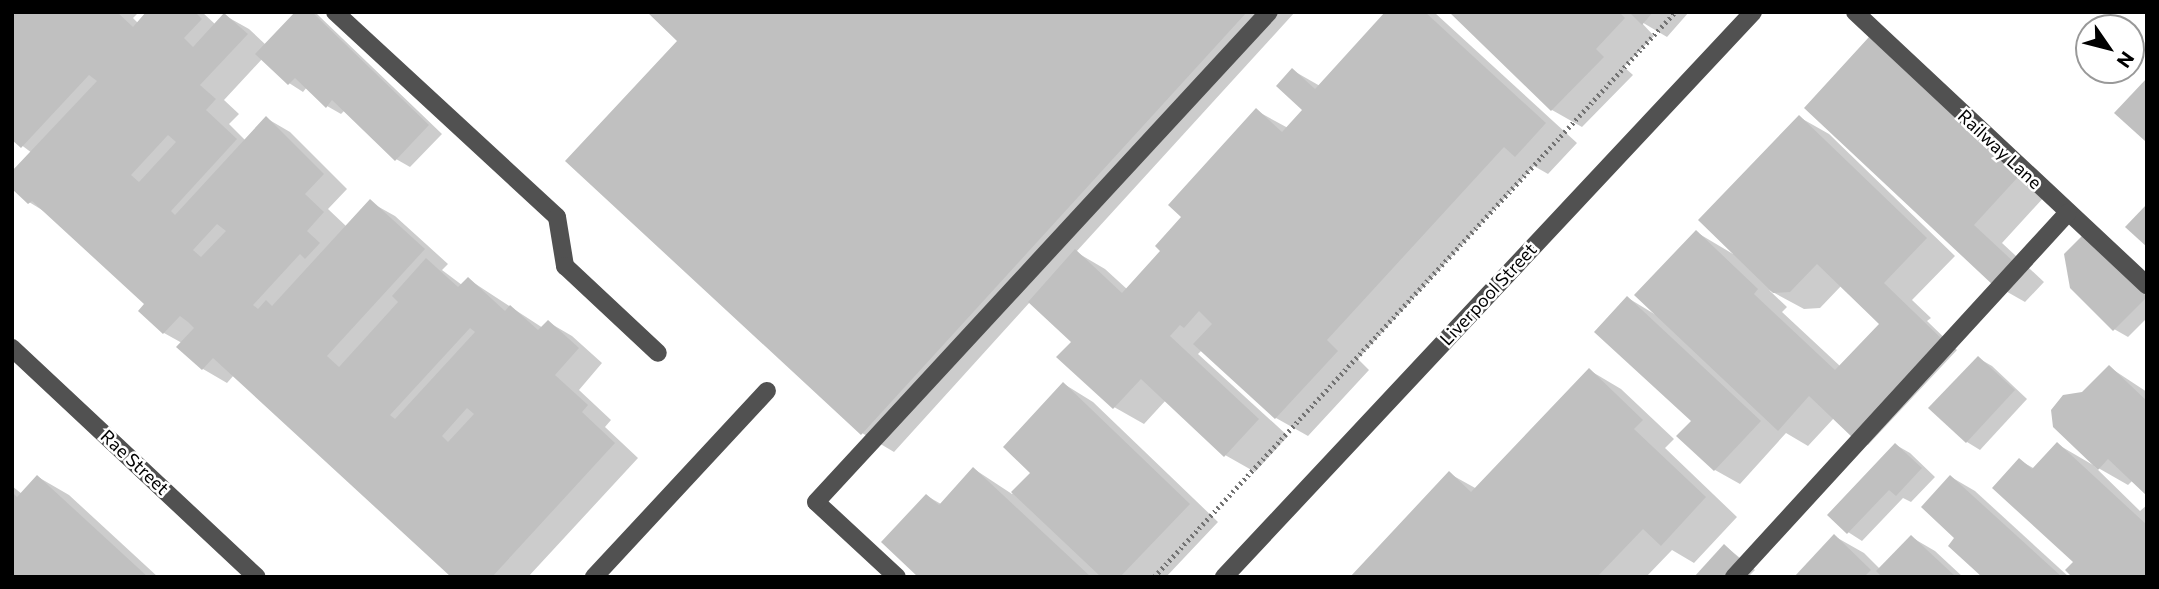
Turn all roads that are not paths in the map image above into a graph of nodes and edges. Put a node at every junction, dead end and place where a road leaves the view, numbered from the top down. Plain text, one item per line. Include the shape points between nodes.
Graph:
1 (335, 12) edge
2 (1269, 12) edge
3 (1753, 12) edge
4 (1855, 12) edge
5 (2068, 213) junction
6 (2147, 285) edge
7 (12, 348) edge
8 (658, 353) dead end
9 (766, 391) dead end
10 (257, 577) edge
11 (594, 577) edge
12 (897, 577) edge
13 (1224, 577) edge
14 (1734, 577) edge

1 - 8 street via 556,217 565,266
2 - 12 street via 816,502
3 - 13 street, Liverpool Street
4 - 5 street, Railway Lane
5 - 6 street, Railway Lane
5 - 14 street
7 - 10 street, Rae Street
9 - 11 street

